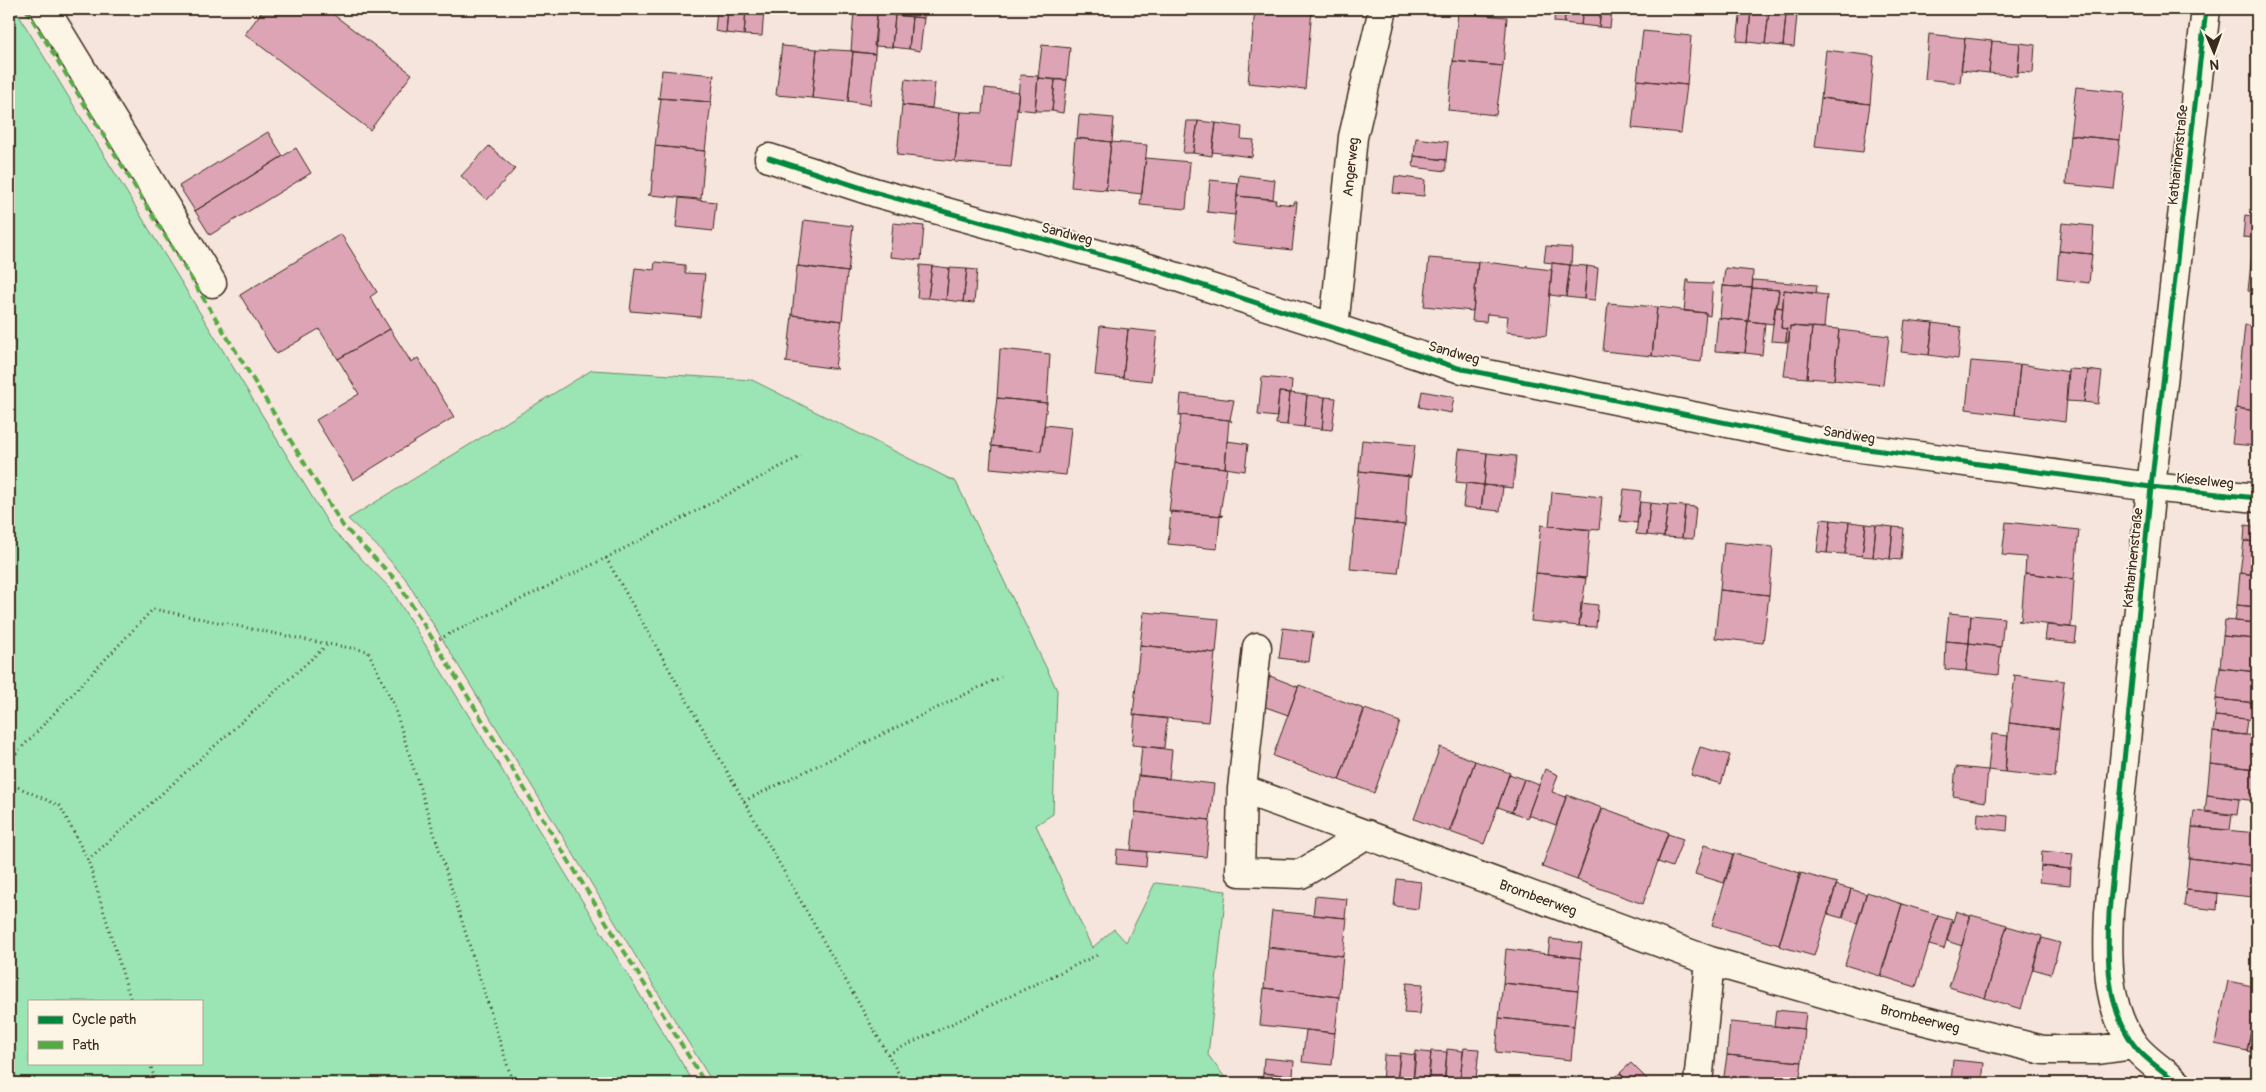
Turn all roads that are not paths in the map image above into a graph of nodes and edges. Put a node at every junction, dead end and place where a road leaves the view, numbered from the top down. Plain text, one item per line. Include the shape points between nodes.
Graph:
1 (45, 9) edge
2 (1383, 9) edge
3 (2206, 9) edge
4 (769, 158) dead end
5 (212, 283) dead end
6 (1334, 328) junction
7 (2151, 487) junction
8 (2257, 498) edge
9 (1257, 648) dead end
10 (1242, 789) junction
11 (1367, 834) junction
12 (1710, 961) junction
13 (2134, 1045) junction
14 (1698, 1083) edge
15 (2177, 1083) edge

1 - 5 street
2 - 6 street, Angerweg via 1353,137
3 - 7 street, Katharinenstraße
4 - 6 street, Sandweg via 877,193 1152,269
6 - 7 street, Sandweg via 1458,368 1830,444
7 - 8 street, Kieselweg
7 - 13 street, Katharinenstraße via 2109,913 2107,962 2119,1017
9 - 10 street
10 - 11 street, Brombeerweg
10 - 11 street via 1240,872 1301,874
11 - 12 street, Brombeerweg
12 - 13 street, Brombeerweg via 1889,1012 2044,1050 2098,1050
12 - 14 street
13 - 15 street

